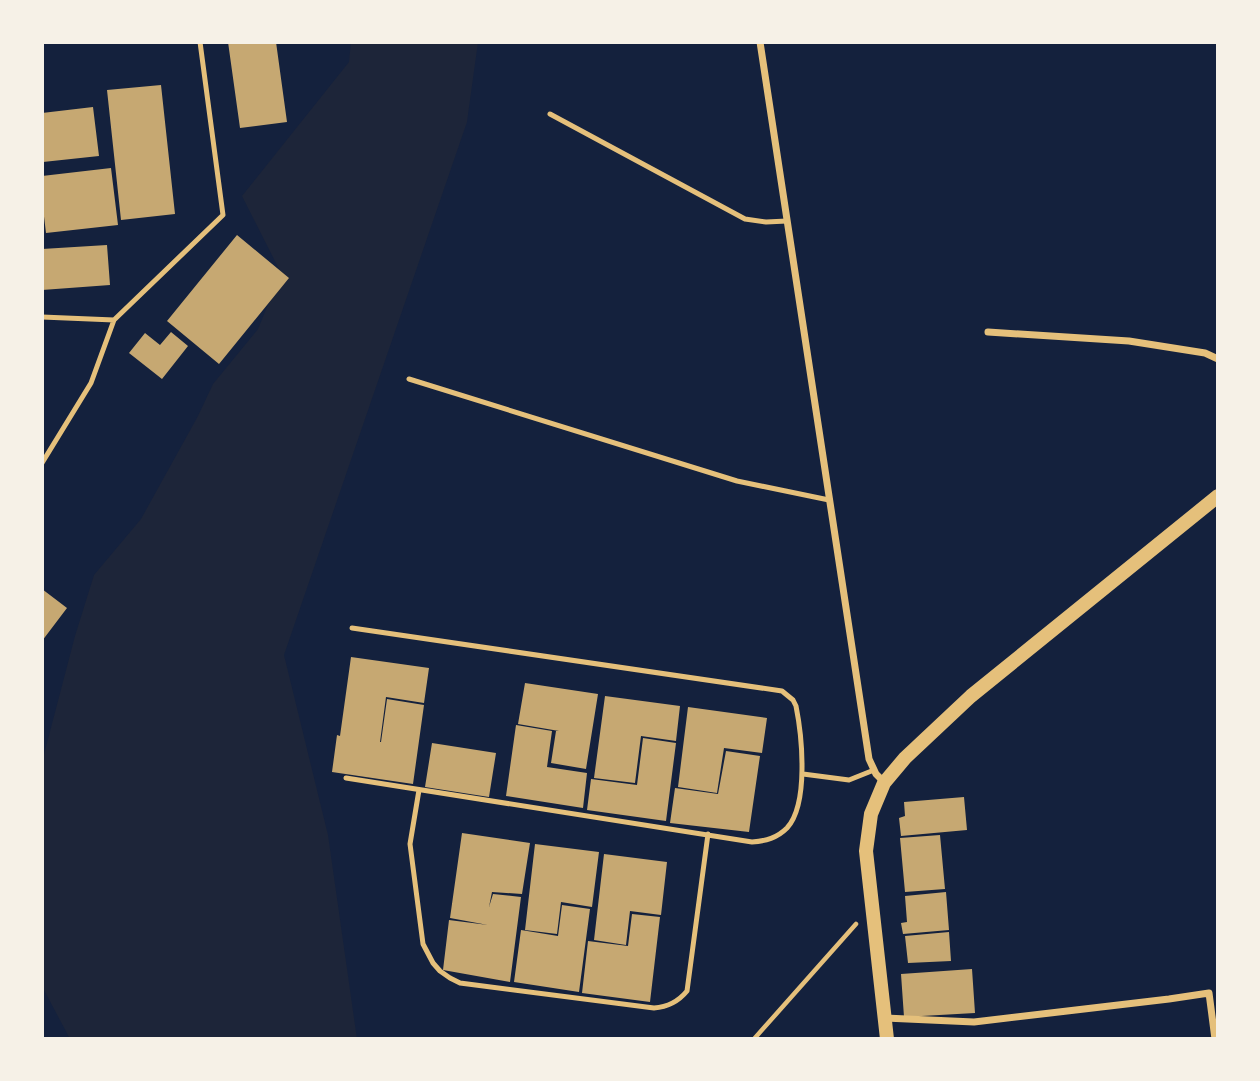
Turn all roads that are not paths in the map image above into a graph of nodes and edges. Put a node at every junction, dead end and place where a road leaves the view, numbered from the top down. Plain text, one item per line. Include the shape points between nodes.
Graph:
1 (200, 42) edge
2 (760, 42) edge
3 (550, 114) dead end
4 (787, 221) junction
5 (42, 317) edge
6 (114, 320) junction
7 (988, 332) dead end
8 (1218, 359) edge
9 (409, 379) dead end
10 (42, 463) edge
11 (1218, 496) edge
12 (829, 500) junction
13 (352, 628) dead end
14 (874, 770) junction
15 (803, 774) junction
16 (346, 778) dead end
17 (884, 783) junction
18 (419, 790) junction
19 (708, 834) junction
20 (1209, 993) junction
21 (1218, 993) edge
22 (884, 1018) junction
23 (887, 1039) edge
24 (1215, 1039) edge

1 - 6 lane via 223,215
2 - 4 street
3 - 4 lane via 745,219
4 - 12 street
5 - 6 lane
6 - 10 lane via 91,383
7 - 8 street via 1129,341
9 - 12 lane via 737,481
11 - 17 main road via 971,696
12 - 14 street
13 - 15 lane via 782,691 796,706
14 - 15 lane via 849,780
14 - 17 street
15 - 19 lane via 798,808 781,834 752,842
16 - 18 lane
17 - 22 main road via 870,814 866,851
18 - 19 lane
18 - 19 lane via 410,844 423,944 433,964 460,983 654,1009 675,1003 687,991
20 - 21 lane
20 - 22 street via 974,1022
20 - 24 street
22 - 23 main road

